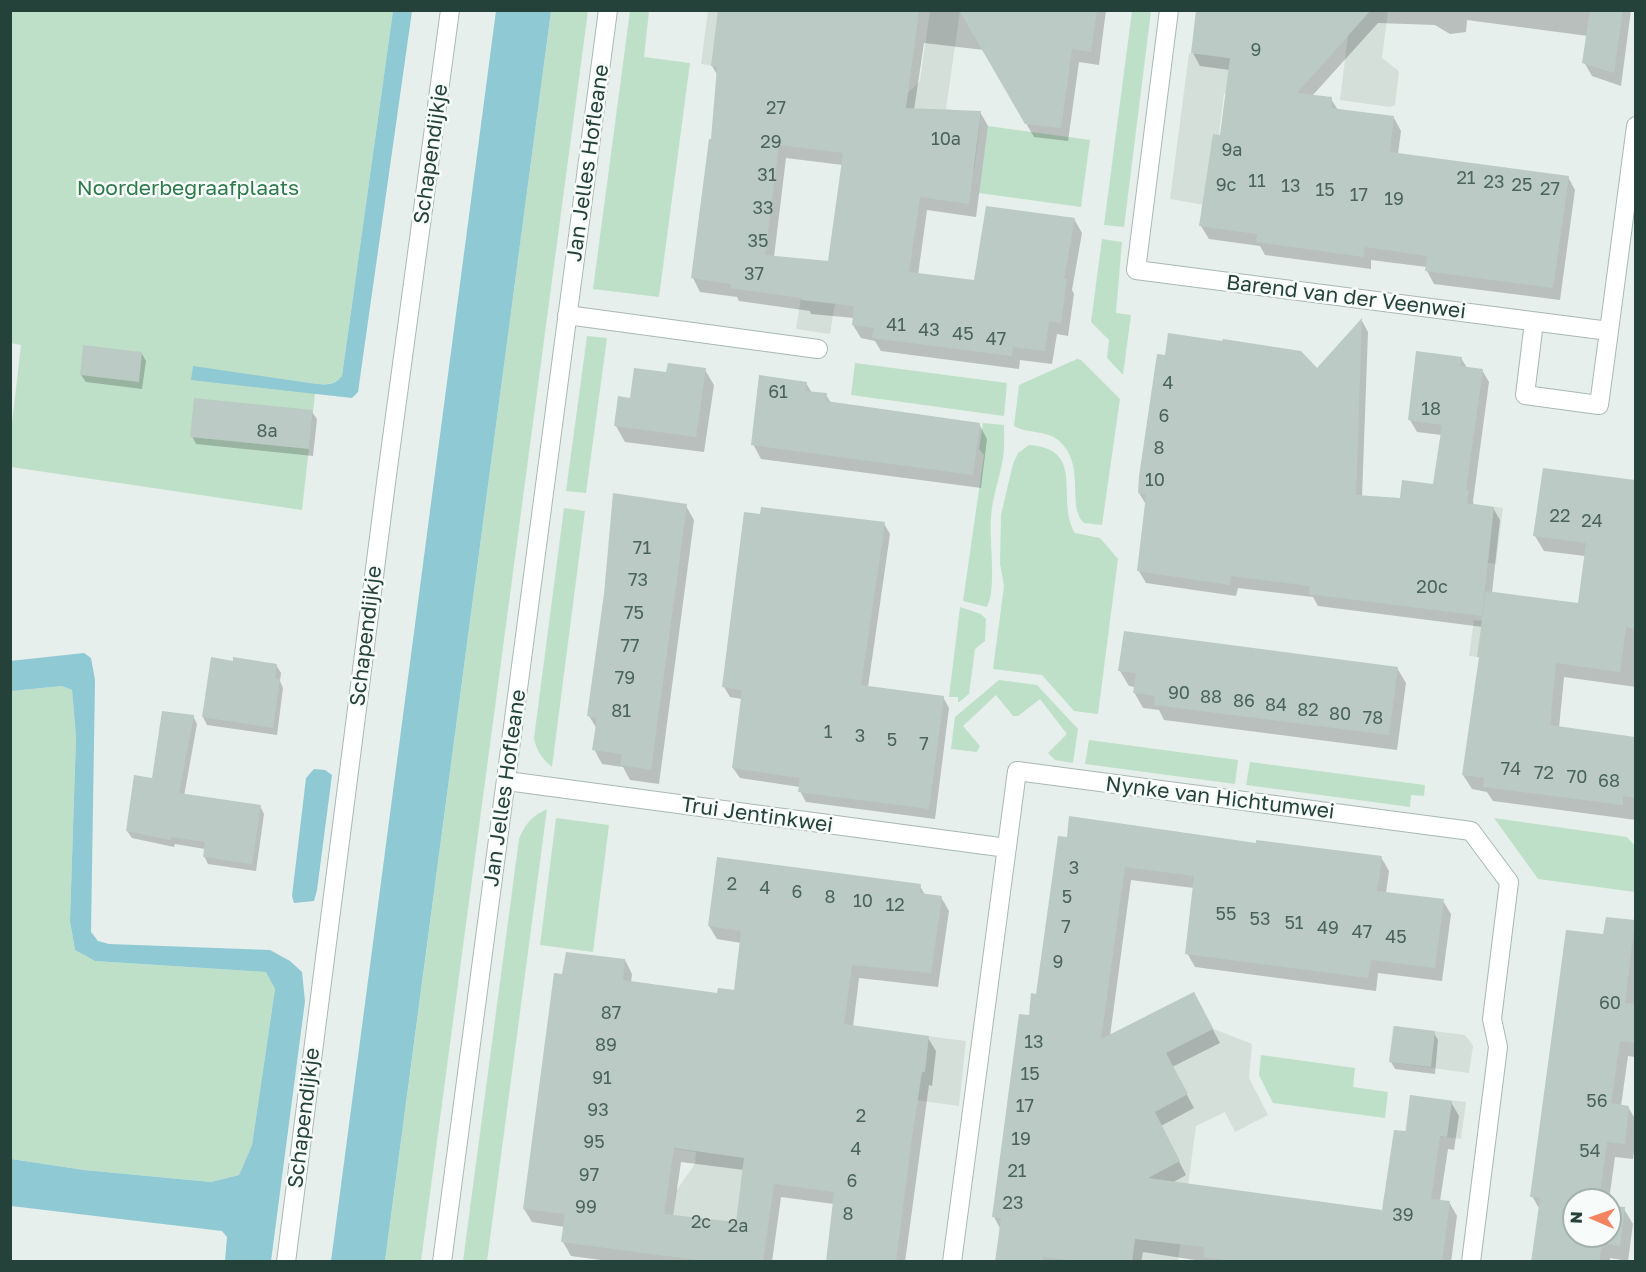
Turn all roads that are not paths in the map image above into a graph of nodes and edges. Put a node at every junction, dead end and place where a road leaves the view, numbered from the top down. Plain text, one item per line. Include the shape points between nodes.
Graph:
1 (450, 10) edge
2 (608, 10) edge
3 (1169, 10) edge
4 (1635, 126) edge
5 (567, 315) junction
6 (1534, 321) junction
7 (1609, 331) junction
8 (818, 349) dead end
9 (507, 781) junction
10 (1007, 848) junction
11 (286, 1262) edge
12 (442, 1262) edge
13 (952, 1262) edge
14 (1471, 1262) edge

1 - 11 street, Schapendijkje
2 - 5 street, Jan Jelles Hofleane
3 - 6 street, Barend van der Veenwei via 1136,270
4 - 7 street
5 - 8 street
5 - 9 street, Jan Jelles Hofleane
6 - 7 street, Barend van der Veenwei
6 - 7 street via 1525,395 1599,405
9 - 10 street, Trui Jentinkwei
9 - 12 street, Jan Jelles Hofleane
10 - 13 street, Nynke van Hichtumwei
10 - 14 street, Nynke van Hichtumwei via 1017,771 1471,831 1509,882 1492,1019 1498,1047

